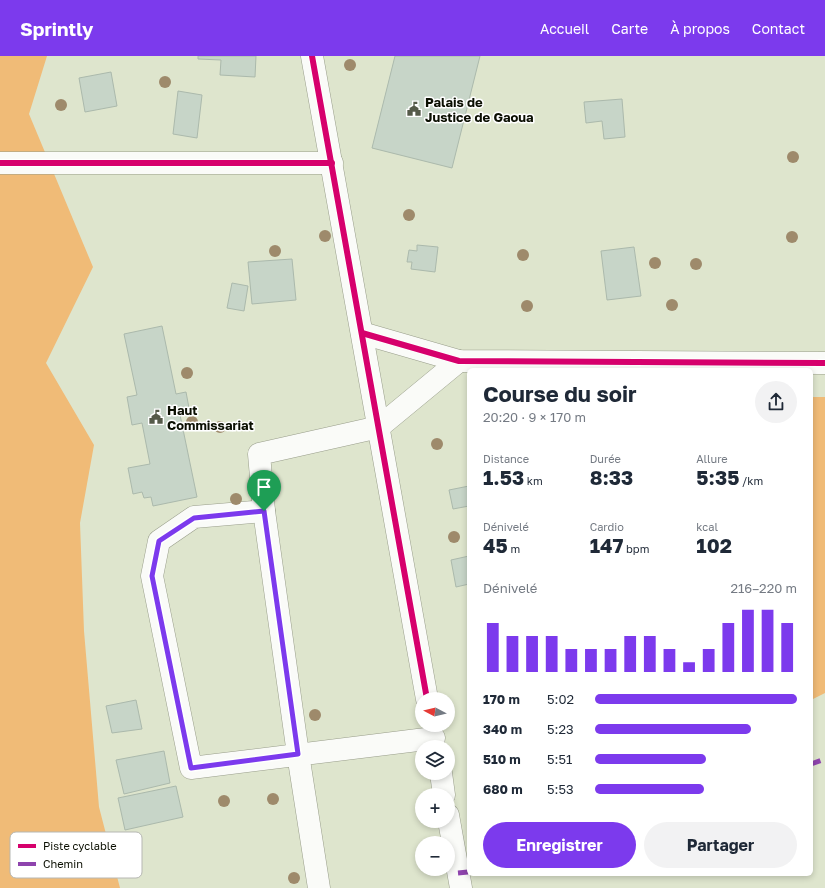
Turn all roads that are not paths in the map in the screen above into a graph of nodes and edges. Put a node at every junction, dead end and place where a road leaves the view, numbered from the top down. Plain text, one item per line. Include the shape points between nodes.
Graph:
1 (312, 56) edge
2 (0, 163) edge
3 (332, 163) junction
4 (362, 333) junction
5 (459, 361) junction
6 (825, 363) edge
7 (379, 427) junction
8 (264, 511) junction
9 (426, 692) edge
10 (434, 737) edge
11 (298, 754) junction
12 (450, 828) edge
13 (319, 888) edge
14 (461, 888) edge

1 - 3 street
2 - 3 street
3 - 4 street
4 - 5 street
4 - 7 street
5 - 6 street
5 - 7 street
7 - 8 street via 258,454
7 - 9 street
8 - 11 street
8 - 11 street via 194,518 159,541 152,576 191,768
10 - 11 street
11 - 13 street
12 - 14 street

